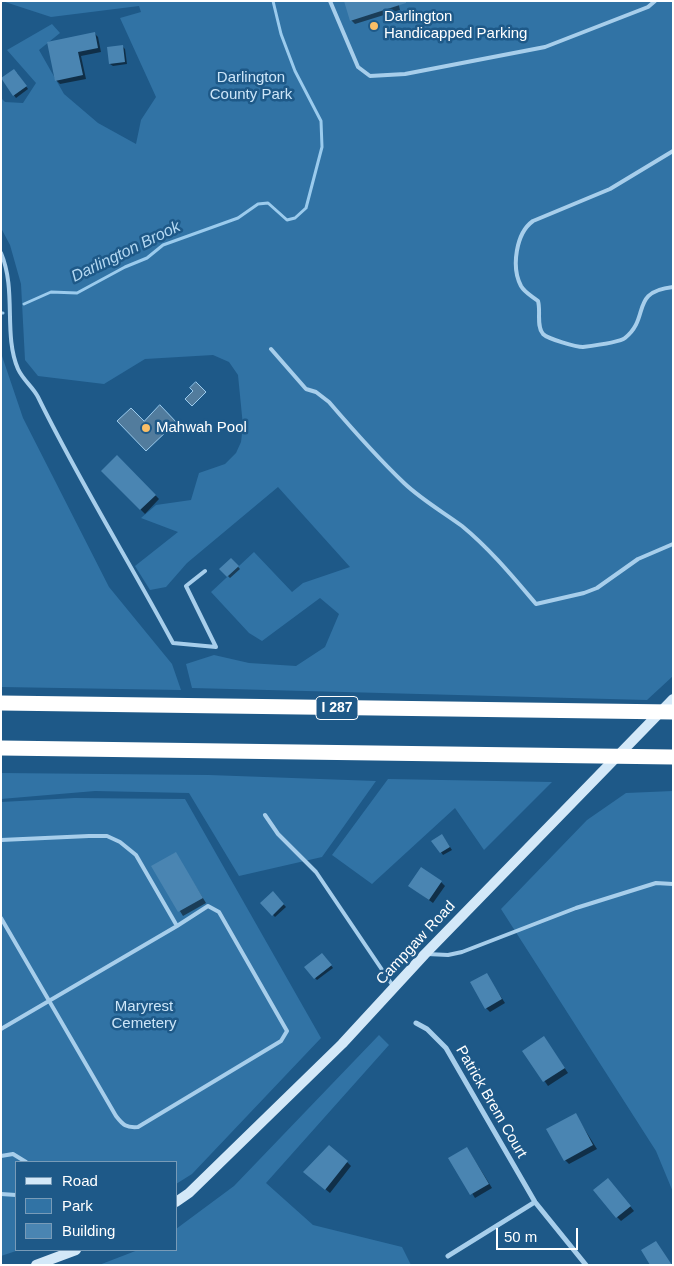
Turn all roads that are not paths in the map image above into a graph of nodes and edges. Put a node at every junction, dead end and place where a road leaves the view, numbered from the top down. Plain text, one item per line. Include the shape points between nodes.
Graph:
1 (330, 1) edge
2 (655, 1) edge
3 (673, 151) edge
4 (1, 254) edge
5 (673, 287) edge
6 (272, 348) dead end
7 (673, 544) edge
8 (205, 570) dead end
9 (673, 700) edge
10 (1, 703) edge
11 (673, 712) edge
12 (1, 748) edge
13 (673, 757) edge
14 (265, 815) dead end
15 (1, 840) edge
16 (673, 884) edge
17 (2, 921) edge
18 (177, 926) junction
19 (425, 954) junction
20 (394, 988) junction
21 (50, 1001) junction
22 (416, 1023) dead end
23 (1, 1029) edge
24 (1, 1156) edge
25 (24, 1161) edge
26 (1, 1194) edge
27 (15, 1195) edge
28 (178, 1201) edge
29 (535, 1202) junction
30 (73, 1251) edge
31 (448, 1256) dead end
32 (36, 1265) edge
33 (586, 1265) edge

1 - 2 lane via 358,66 370,76 406,74 545,48 648,7
3 - 5 lane via 610,189 533,221 521,237 516,264 521,286 538,300 543,334 552,340 578,346 620,341 636,326 648,294
4 - 8 lane via 9,280 12,336 18,369 37,395 173,643 216,647 186,586
6 - 7 lane via 306,389 329,402 405,484 462,526 514,577 536,604 597,588 638,559
9 - 19 main road, Campgaw Road
10 - 11 highway, I 287
12 - 13 highway
14 - 20 lane via 278,834 316,872
15 - 18 lane via 107,836 120,842 136,855
16 - 19 lane via 656,883 576,908 462,952
17 - 21 lane
18 - 21 lane
18 - 21 lane via 208,906 219,912 287,1031 281,1041 130,1128 116,1116
19 - 20 main road, Campgaw Road
20 - 28 main road, Campgaw Road via 322,1064
21 - 23 lane
22 - 29 street, Patrick Brem Court via 446,1048
24 - 25 lane via 12,1154
26 - 27 lane
29 - 31 street
29 - 33 street, Patrick Brem Court
30 - 32 main road

